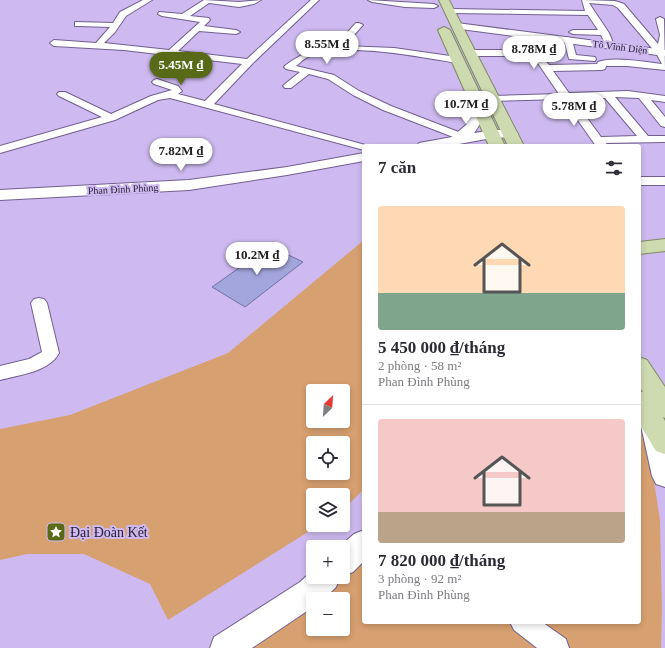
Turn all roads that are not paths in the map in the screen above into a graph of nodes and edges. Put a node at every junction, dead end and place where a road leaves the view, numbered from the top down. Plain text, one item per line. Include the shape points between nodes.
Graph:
1 (148, 0) edge
2 (257, 0) edge
3 (315, 0) edge
4 (372, 0) edge
5 (444, 0) edge
6 (585, 0) edge
7 (208, 1) edge
8 (432, 3) edge
9 (450, 11) junction
10 (592, 11) junction
11 (611, 11) dead end
12 (625, 11) junction
13 (162, 14) dead end
14 (183, 17) junction
15 (660, 19) dead end
16 (78, 24) dead end
17 (115, 25) junction
18 (359, 25) dead end
19 (442, 26) junction
20 (457, 26) junction
21 (196, 28) junction
22 (236, 32) dead end
23 (606, 33) junction
24 (519, 34) junction
25 (570, 36) junction
26 (167, 41) dead end
27 (182, 42) junction
28 (54, 43) dead end
29 (99, 44) junction
30 (610, 45) junction
31 (337, 48) junction
32 (172, 52) junction
33 (470, 53) junction
34 (663, 55) edge
35 (537, 56) junction
36 (573, 58) junction
37 (456, 60) junction
38 (250, 62) junction
39 (602, 64) junction
40 (665, 67) edge
41 (546, 68) junction
42 (306, 72) junction
43 (157, 82) dead end
44 (288, 86) dead end
45 (62, 94) dead end
46 (607, 94) junction
47 (170, 95) junction
48 (565, 96) junction
49 (642, 96) junction
50 (494, 99) junction
51 (665, 99) edge
52 (207, 105) junction
53 (479, 107) junction
54 (111, 118) junction
55 (665, 124) edge
56 (492, 134) edge
57 (462, 138) junction
58 (644, 139) junction
59 (665, 139) edge
60 (513, 140) edge
61 (600, 143) edge
62 (434, 144) edge
63 (474, 144) edge
64 (362, 147) edge
65 (0, 150) edge
66 (362, 157) edge
67 (641, 181) edge
68 (665, 181) edge
69 (0, 195) edge
70 (665, 233) edge
71 (641, 235) edge
72 (665, 246) edge
73 (641, 248) edge
74 (39, 303) dead end
75 (641, 371) edge
76 (0, 373) edge
77 (641, 404) edge
78 (661, 425) edge
79 (665, 476) edge
80 (362, 545) edge
81 (350, 556) edge
82 (319, 584) edge
83 (525, 624) edge
84 (225, 648) edge
85 (557, 648) edge

1 - 17 street via 123,14
2 - 7 street via 234,4
3 - 38 street
4 - 8 street via 405,5
5 - 9 main road
6 - 10 street
6 - 12 street via 616,3
7 - 14 street
8 - 19 main road
9 - 10 street
9 - 20 main road
10 - 23 street
11 - 12 street
12 - 34 street
13 - 14 street
14 - 21 street via 206,20
15 - 34 street via 664,35
16 - 17 street
17 - 29 street
18 - 31 street
19 - 20 main road
19 - 37 main road
20 - 24 street, Tô Vĩnh Diện
20 - 33 main road
21 - 22 street
21 - 27 street
23 - 25 street
23 - 30 street
24 - 25 street, Tô Vĩnh Diện
24 - 35 street
25 - 30 street, Tô Vĩnh Diện
25 - 36 street
26 - 27 street
27 - 32 street
28 - 29 street
29 - 32 street
30 - 34 street, Tô Vĩnh Diện
31 - 37 street via 402,52
31 - 42 street via 311,52 296,59 289,67
32 - 38 street
33 - 35 street
33 - 50 main road
35 - 36 street
35 - 41 street
36 - 39 street via 593,59
37 - 53 main road
38 - 52 street
39 - 40 street via 627,63
39 - 41 street via 602,67
41 - 48 street
42 - 44 street
42 - 57 street via 331,77 387,108
43 - 47 street via 175,88 177,91
45 - 54 street
46 - 48 street
46 - 49 street
46 - 58 street
47 - 52 street
47 - 54 street via 155,98
48 - 50 street
48 - 61 street
49 - 51 street
49 - 55 street
50 - 60 main road
52 - 64 street
53 - 56 main road
53 - 57 street via 473,126
54 - 65 street
56 - 57 street
56 - 60 street
57 - 62 street
57 - 63 street
58 - 59 street
58 - 61 street
66 - 69 street, Phan Đình Phùng via 189,185
67 - 68 street
70 - 71 main road
72 - 73 main road
74 - 76 street via 51,353 47,358
75 - 78 main road
77 - 78 main road
78 - 79 street
80 - 81 street
82 - 84 street
83 - 85 street

